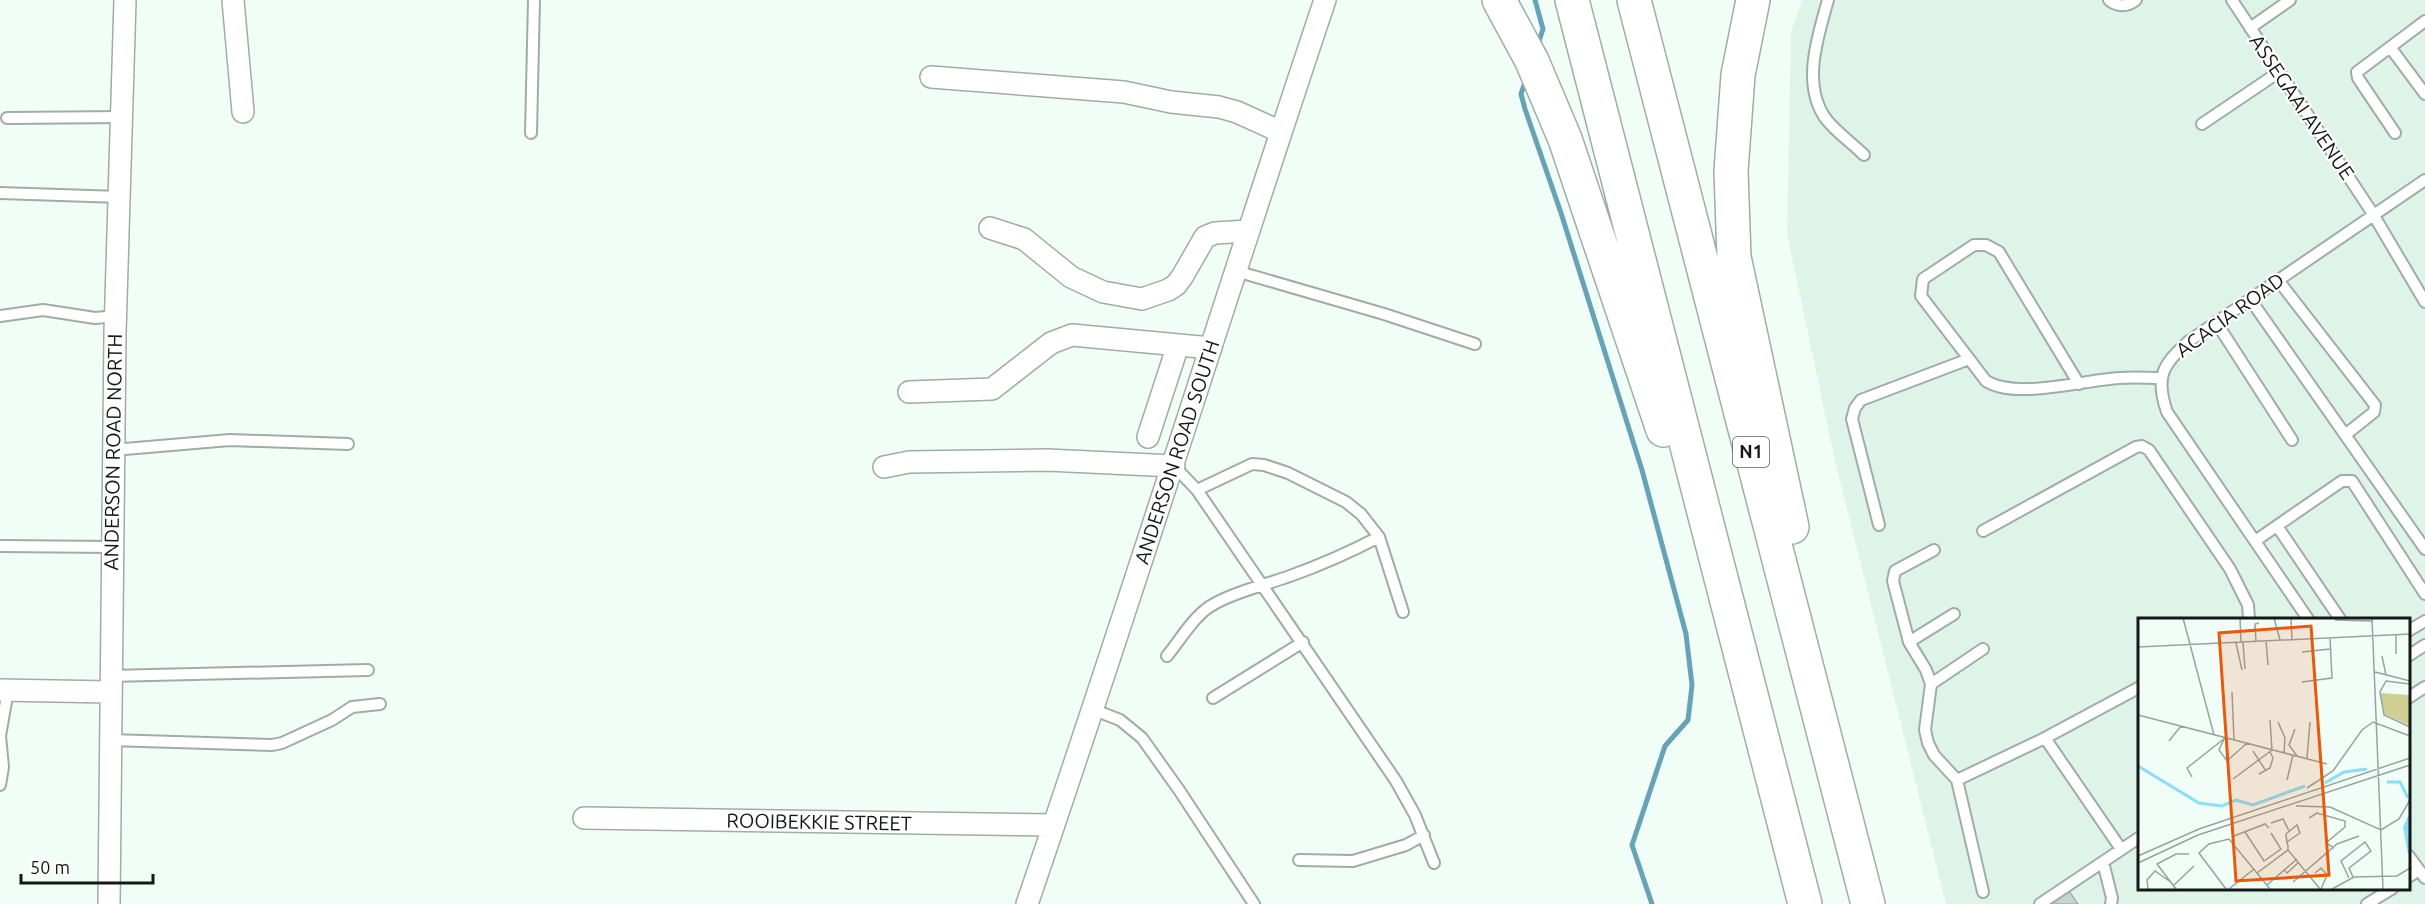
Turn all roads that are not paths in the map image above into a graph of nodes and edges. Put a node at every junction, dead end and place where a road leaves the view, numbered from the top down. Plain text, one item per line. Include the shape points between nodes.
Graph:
1 (125, 0) edge
2 (232, 0) edge
3 (534, 0) edge
4 (1324, 0) edge
5 (1499, 0) edge
6 (1572, 0) edge
7 (1634, 0) edge
8 (1753, 0) edge
9 (1828, 0) edge
10 (2109, 0) edge
11 (2136, 0) edge
12 (2232, 0) edge
13 (2290, 0) edge
14 (2425, 21) edge
15 (2250, 28) junction
16 (2390, 47) junction
17 (2279, 72) junction
18 (932, 77) dead end
19 (2425, 94) edge
20 (243, 112) dead end
21 (123, 117) junction
22 (8, 118) dead end
23 (2202, 124) dead end
24 (1281, 132) junction
25 (531, 133) dead end
26 (2395, 133) dead end
27 (1864, 154) dead end
28 (2425, 180) edge
29 (0, 193) edge
30 (120, 197) junction
31 (2373, 214) junction
32 (990, 228) dead end
33 (1248, 231) junction
34 (1236, 271) junction
35 (2278, 280) junction
36 (2250, 299) junction
37 (2425, 302) edge
38 (0, 316) edge
39 (116, 316) junction
40 (2216, 322) junction
41 (1475, 344) dead end
42 (1179, 345) junction
43 (1211, 348) junction
44 (1969, 359) junction
45 (2161, 378) junction
46 (2079, 384) junction
47 (909, 392) dead end
48 (2345, 435) junction
49 (1148, 437) dead end
50 (2292, 440) dead end
51 (348, 444) dead end
52 (113, 450) junction
53 (1174, 466) junction
54 (884, 467) dead end
55 (1197, 490) junction
56 (1879, 525) dead end
57 (2277, 526) junction
58 (1983, 531) dead end
59 (1378, 537) junction
60 (2255, 541) junction
61 (0, 546) edge
62 (112, 547) junction
63 (2425, 549) edge
64 (1934, 550) dead end
65 (1262, 584) junction
66 (2425, 594) edge
67 (1403, 612) dead end
68 (1954, 614) dead end
69 (2249, 618) edge
70 (2307, 618) edge
71 (2339, 618) edge
72 (2425, 621) edge
73 (2410, 630) edge
74 (1303, 642) junction
75 (1909, 642) junction
76 (2425, 645) edge
77 (1983, 650) dead end
78 (2410, 655) edge
79 (1167, 656) dead end
80 (368, 670) dead end
81 (110, 684) junction
82 (1931, 684) junction
83 (2425, 687) edge
84 (2138, 688) edge
85 (4, 690) edge
86 (1751, 693) junction
87 (2410, 697) edge
88 (1213, 698) dead end
89 (380, 704) dead end
90 (1092, 709) junction
91 (0, 736) edge
92 (2045, 738) junction
93 (110, 740) junction
94 (1957, 780) junction
95 (0, 785) edge
96 (584, 818) dead end
97 (1054, 825) junction
98 (1424, 835) junction
99 (2138, 838) edge
100 (2121, 849) junction
101 (2410, 856) edge
102 (1299, 860) dead end
103 (2103, 862) junction
104 (1434, 863) dead end
105 (2422, 874) edge
106 (2391, 889) edge
107 (1983, 892) dead end
108 (109, 904) edge
109 (1027, 904) edge
110 (1254, 904) edge
111 (1806, 904) edge
112 (1868, 904) edge
113 (2040, 904) edge
114 (2111, 904) edge
115 (2367, 904) edge

1 - 21 street, ANDERSON ROAD NORTH
2 - 20 street
3 - 25 lane
4 - 24 street, ANDERSON ROAD SOUTH
5 - 86 highway via 1532,61 1565,139
6 - 86 highway
7 - 112 highway, N1
8 - 112 highway via 1738,75 1731,171 1734,257
9 - 27 lane via 1813,69 1816,96 1826,118
10 - 11 lane via 2123,5
12 - 15 lane, ASSEGAAI AVENUE
13 - 15 lane
14 - 16 lane
15 - 17 lane, ASSEGAAI AVENUE
16 - 19 lane
16 - 26 lane via 2357,75
17 - 23 lane
17 - 31 lane, ASSEGAAI AVENUE
18 - 24 street via 1124,92 1230,109
21 - 22 lane
21 - 30 street, ANDERSON ROAD NORTH
24 - 33 street, ANDERSON ROAD SOUTH
28 - 31 lane, ACACIA ROAD
29 - 30 lane
30 - 39 street, ANDERSON ROAD NORTH
31 - 35 lane, ACACIA ROAD
31 - 37 lane, ASSEGAAI AVENUE
32 - 33 street via 1024,239 1071,276 1103,292 1142,299 1176,285 1204,237
33 - 34 street, ANDERSON ROAD SOUTH
34 - 41 lane
34 - 43 street, ANDERSON ROAD SOUTH
35 - 36 lane, ACACIA ROAD
35 - 48 lane via 2375,405 2374,412
36 - 40 lane, ACACIA ROAD
36 - 48 lane
38 - 39 lane via 43,310 94,318
39 - 52 street, ANDERSON ROAD NORTH
40 - 45 lane, ACACIA ROAD via 2169,360
40 - 50 lane
42 - 43 street
42 - 47 street via 1072,335 1052,343 992,389
42 - 49 street
43 - 53 street, ANDERSON ROAD SOUTH
44 - 46 lane via 1995,387
44 - 46 lane via 1921,296 1920,286 1923,279 1974,245 1986,245 1999,252
44 - 56 lane via 1861,400 1855,408 1852,419
45 - 46 lane via 2117,378
45 - 60 lane, ACACIA ROAD via 2167,412
48 - 63 lane
51 - 52 lane via 230,440
52 - 62 street, ANDERSON ROAD NORTH
53 - 54 street via 1037,460 909,462
53 - 55 lane
53 - 90 street, ANDERSON ROAD SOUTH
55 - 59 lane via 1252,464 1264,465 1346,501
55 - 65 lane
57 - 60 lane
57 - 66 lane via 2342,480 2349,480
57 - 71 lane
58 - 69 lane via 2136,447 2145,447 2230,569 2248,604
59 - 65 lane via 1335,558
59 - 67 lane
60 - 70 lane, ACACIA ROAD
61 - 62 lane
62 - 81 street, ANDERSON ROAD NORTH
64 - 75 lane via 1893,573
65 - 74 lane
65 - 79 lane via 1199,615
68 - 75 lane
72 - 73 lane
74 - 88 lane
74 - 98 lane via 1396,781
75 - 82 lane
76 - 78 lane
77 - 82 lane
80 - 81 lane
81 - 85 street
81 - 93 street, ANDERSON ROAD NORTH
82 - 94 lane via 1925,730 1928,743
83 - 87 lane
84 - 92 lane
85 - 91 lane
86 - 111 highway
89 - 93 lane via 351,707 292,739 272,745
90 - 97 street, ANDERSON ROAD SOUTH
90 - 110 lane via 1120,720 1142,738
91 - 95 lane
92 - 94 lane
92 - 100 lane
93 - 108 street, ANDERSON ROAD NORTH
94 - 107 lane
96 - 97 street, ROOIBEKKIE STREET
97 - 109 street, ANDERSON ROAD SOUTH
98 - 102 lane via 1406,845 1353,861
98 - 104 lane
99 - 100 lane
100 - 103 lane
101 - 105 lane
103 - 113 lane
103 - 114 lane
106 - 115 lane

